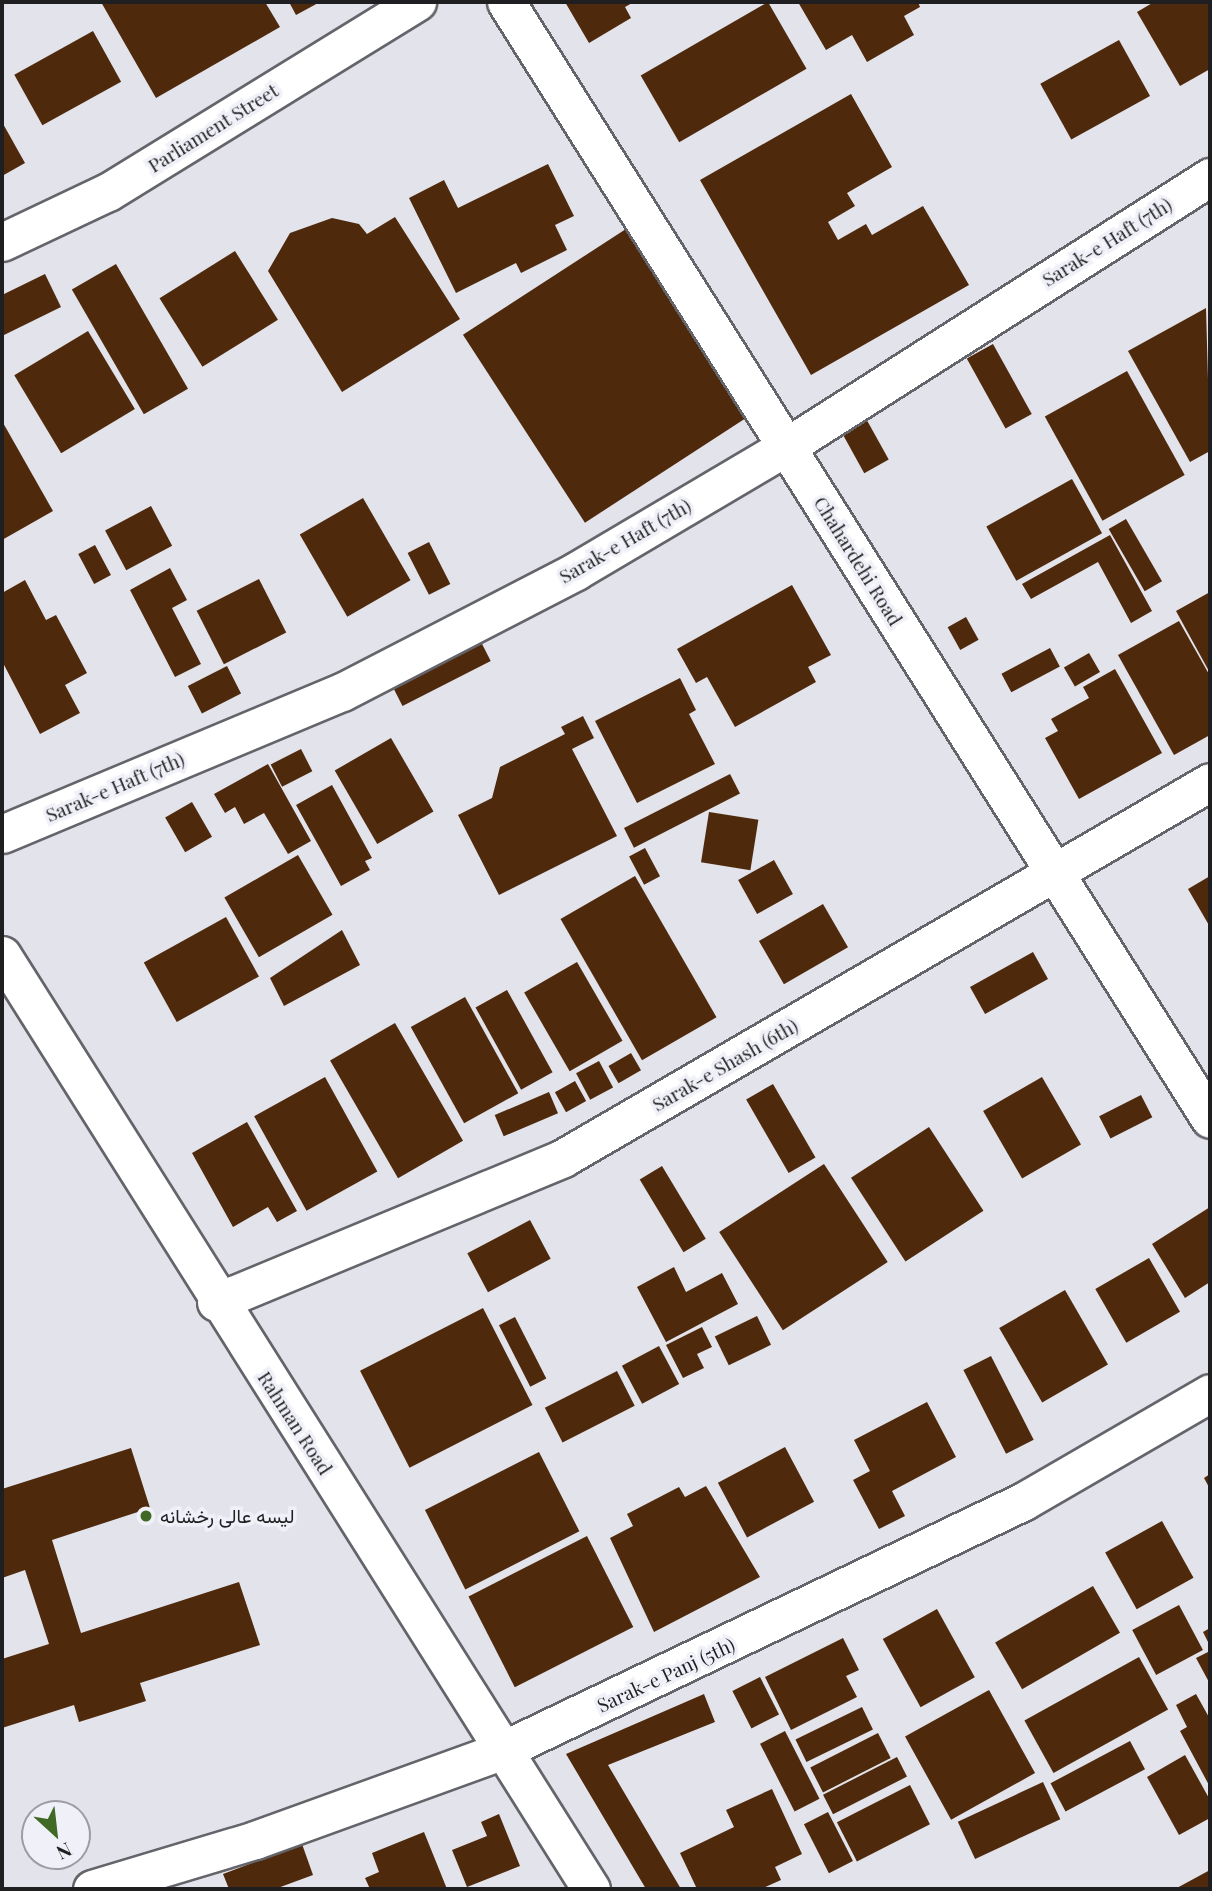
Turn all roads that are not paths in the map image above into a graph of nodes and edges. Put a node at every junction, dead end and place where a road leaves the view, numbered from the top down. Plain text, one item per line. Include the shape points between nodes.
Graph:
1 (417, 2) edge
2 (506, 2) edge
3 (1210, 177) edge
4 (2, 242) edge
5 (786, 447) junction
6 (1210, 782) edge
7 (2, 834) edge
8 (1056, 875) junction
9 (2, 955) edge
10 (1210, 1119) edge
11 (216, 1302) junction
12 (1210, 1394) edge
13 (503, 1750) junction
14 (92, 1889) edge
15 (591, 1889) edge

1 - 4 street, Parliament Street via 108,192
2 - 5 street, Chahardehi Road
3 - 5 street, Sarak-e Haft (7th)
5 - 7 street, Sarak-e Haft (7th) via 576,571 342,691
5 - 8 street, Chahardehi Road
6 - 8 street, Sarak-e Shash (6th)
8 - 10 street, Chahardehi Road
8 - 11 street, Sarak-e Shash (6th) via 563,1158
9 - 11 street, Rahman Road
11 - 13 street, Rahman Road
12 - 13 street, Sarak-e Panj (5th) via 1024,1501
13 - 14 street, Sarak-e Panj (5th) via 255,1839
13 - 15 street, Rahman Road

